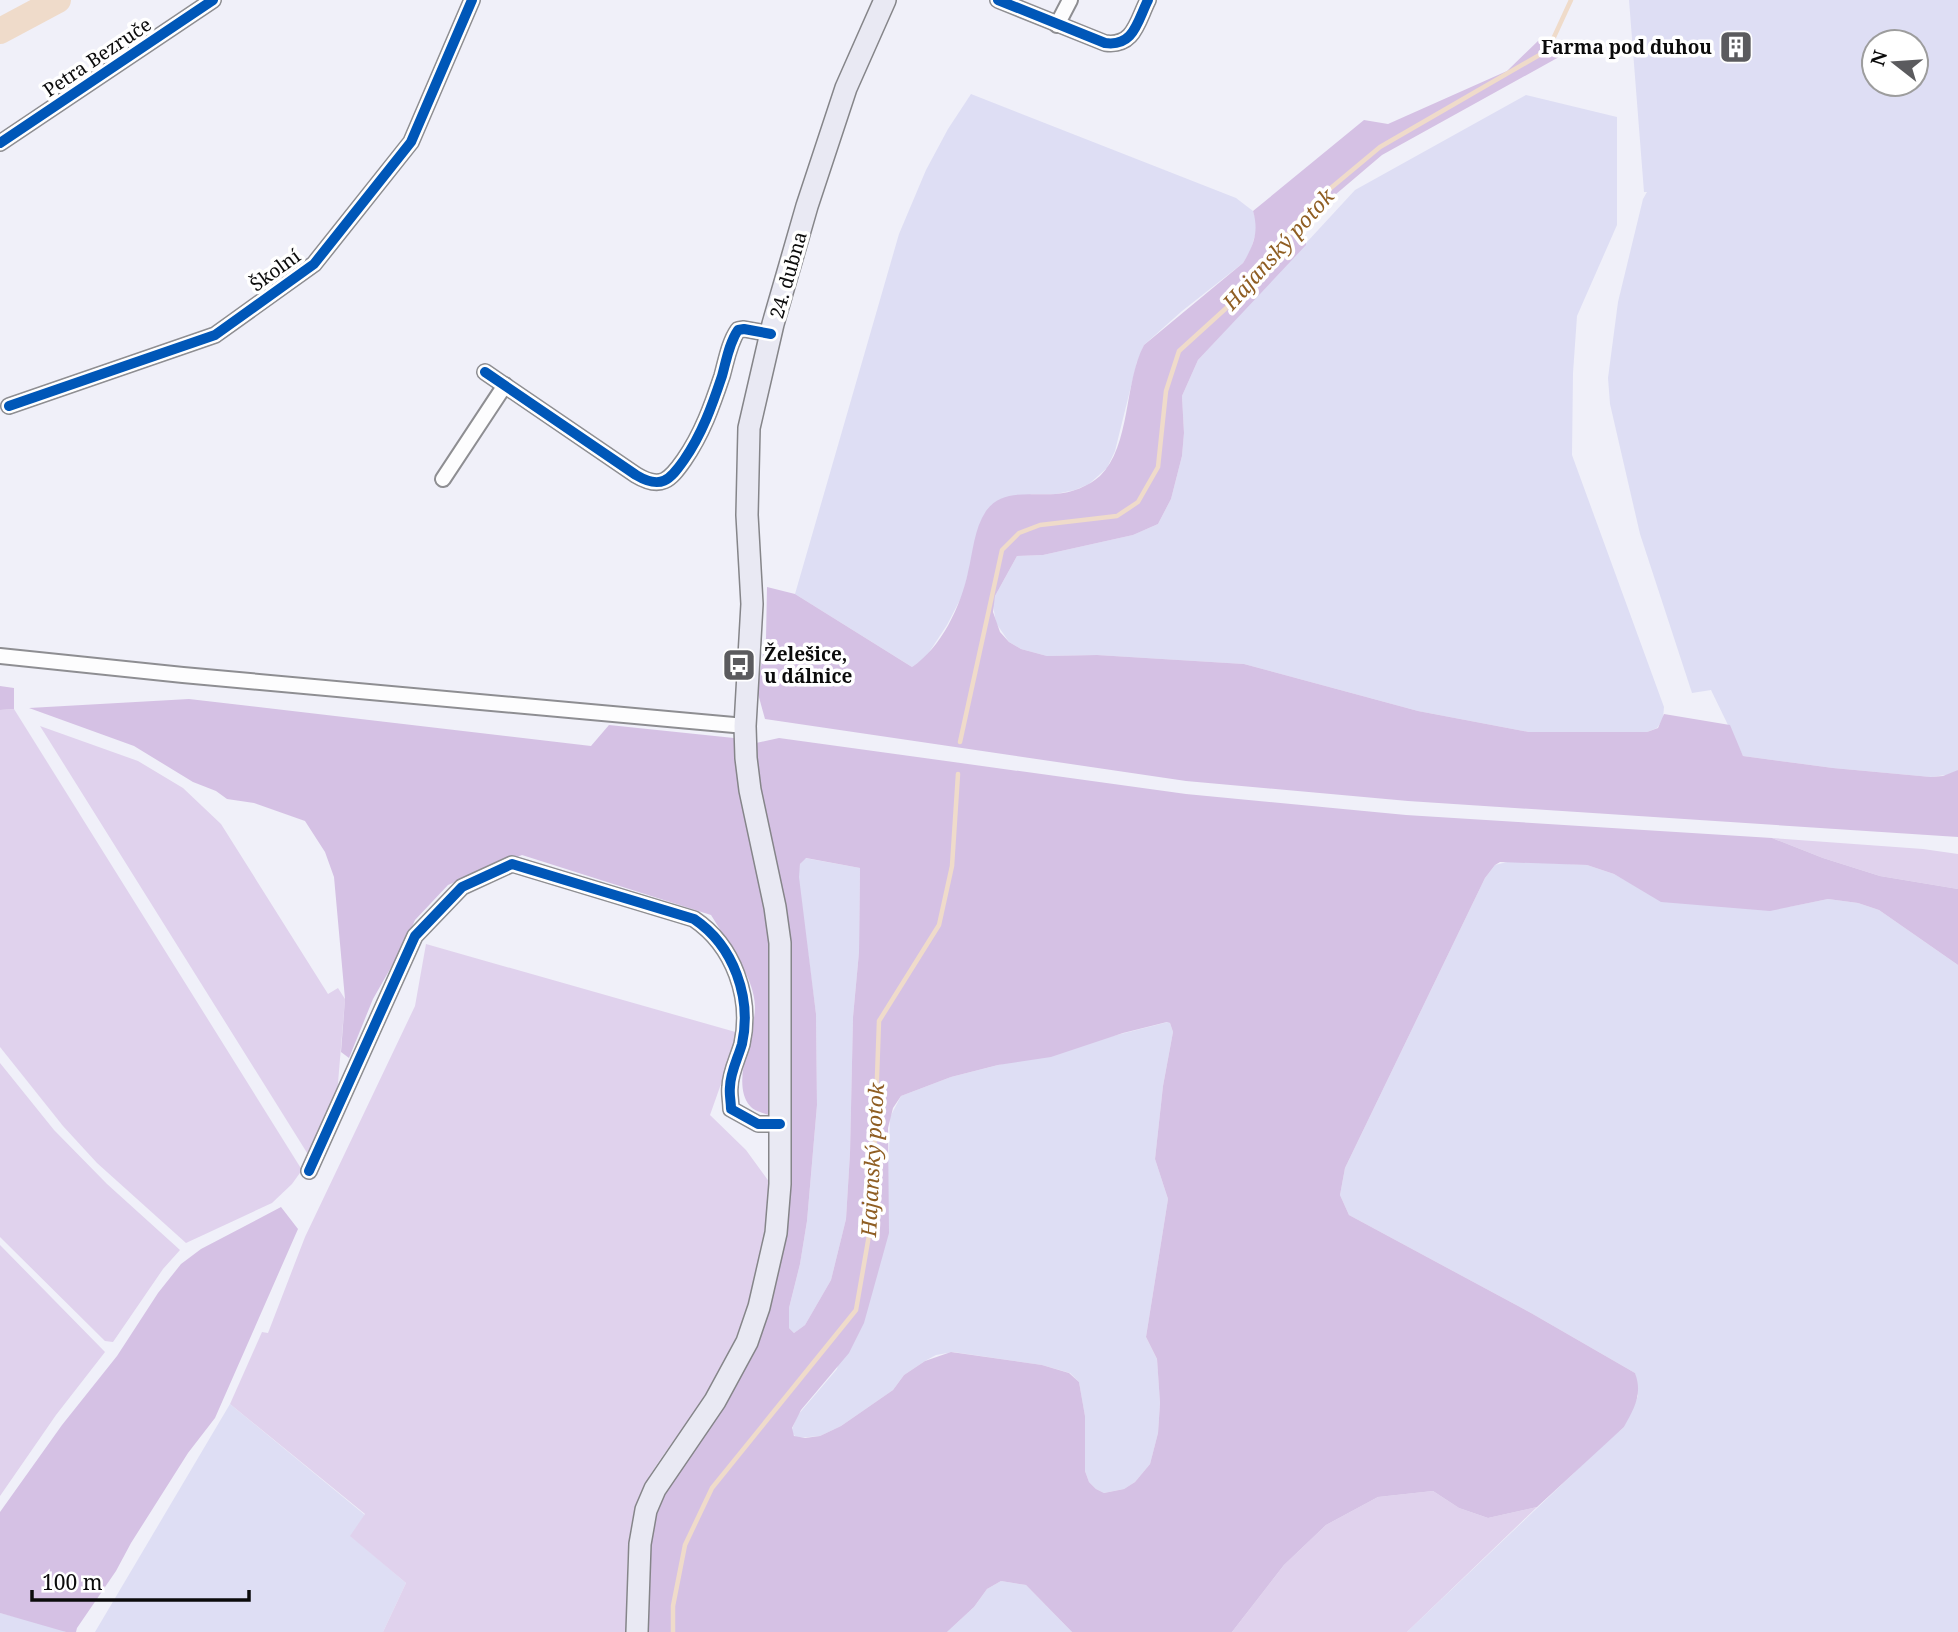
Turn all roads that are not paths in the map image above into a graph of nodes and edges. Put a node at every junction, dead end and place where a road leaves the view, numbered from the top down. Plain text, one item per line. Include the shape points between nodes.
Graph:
1 (213, 0) edge
2 (472, 0) edge
3 (885, 0) edge
4 (998, 0) edge
5 (1070, 0) edge
6 (1147, 0) edge
7 (1057, 24) junction
8 (0, 143) edge
9 (771, 334) junction
10 (485, 372) dead end
11 (505, 385) junction
12 (9, 406) dead end
13 (443, 479) dead end
14 (0, 656) edge
15 (745, 726) junction
16 (779, 1124) junction
17 (309, 1171) dead end
18 (637, 1632) edge

1 - 8 street, Petra Bezruče
2 - 12 street, Školní via 411,142 314,264 215,335
3 - 9 main road, 24. dubna via 846,88
4 - 7 street
5 - 7 street
6 - 7 street via 1130,36 1117,45
9 - 11 street via 738,330 697,440 673,475 656,483 636,475
9 - 15 main road, 24. dubna via 749,428 752,604
10 - 11 street
11 - 13 street
14 - 15 street
15 - 16 main road, 24. dubna via 750,790 780,943
16 - 17 street via 758,1124 731,1109 730,1085 746,1010 740,979 706,927 694,919 512,864 462,887 415,936
16 - 18 main road, 24. dubna via 776,1233 759,1307 733,1371 655,1489 646,1510

